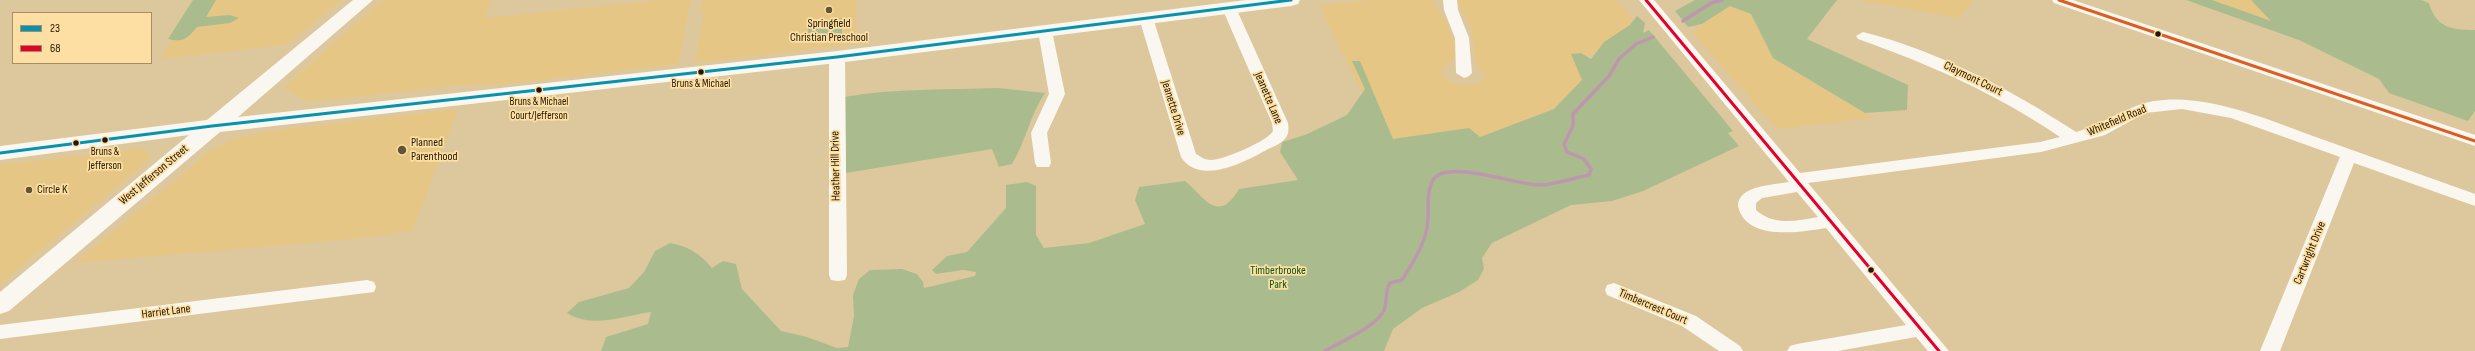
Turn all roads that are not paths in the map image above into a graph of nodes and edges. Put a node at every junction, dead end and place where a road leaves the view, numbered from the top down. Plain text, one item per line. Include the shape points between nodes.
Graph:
1 (364, 0) edge
2 (1291, 0) edge
3 (1438, 0) edge
4 (2059, 0) edge
5 (1450, 5) edge
6 (1650, 5) edge
7 (1229, 8) junction
8 (1146, 18) junction
9 (1045, 31) junction
10 (1863, 36) dead end
11 (837, 57) junction
12 (283, 67) junction
13 (1464, 73) dead end
14 (475, 96) junction
15 (212, 126) junction
16 (2075, 139) junction
17 (2475, 141) edge
18 (33, 149) junction
19 (0, 153) edge
20 (2349, 155) junction
21 (1229, 162) joint
22 (1042, 163) dead end
23 (151, 178) junction
24 (1798, 182) junction
25 (2475, 200) edge
26 (1830, 221) junction
27 (838, 275) dead end
28 (367, 287) dead end
29 (1614, 290) dead end
30 (0, 305) edge
31 (1921, 329) junction
32 (0, 332) edge
33 (1733, 351) edge
34 (1797, 351) edge
35 (1939, 351) edge
36 (2270, 351) edge

1 - 12 main road, West Jefferson Street
2 - 7 main road
3 - 5 street via 1441,5
4 - 17 street
5 - 13 street via 1462,38
6 - 24 street
7 - 8 main road
7 - 21 street, Jeanette Lane via 1280,123 1281,131 1278,137
8 - 9 main road
8 - 21 street, Jeanette Drive via 1189,157 1194,162 1202,164
9 - 11 main road
9 - 22 street via 1057,94 1039,133
10 - 16 street, Claymont Court via 1938,62 1973,78 2018,101
11 - 14 main road
11 - 27 street, Heather Hill Drive
12 - 14 main road via 263,100 264,106 270,109 449,91
12 - 15 main road, West Jefferson Street
14 - 15 main road
15 - 18 main road
15 - 23 main road, West Jefferson Street
16 - 20 street, Whitefield Road via 2099,131 2139,110 2182,104 2235,114
16 - 24 street, Whitefield Road via 2041,147
18 - 19 main road
18 - 23 main road via 68,154 142,145 157,146 161,154
20 - 25 street, Whitefield Road
20 - 36 street, Cartwright Drive
23 - 30 main road, West Jefferson Street
24 - 26 street
24 - 26 street, Whitefield Road via 1758,193 1747,201 1746,206 1754,218 1769,226 1785,227
26 - 31 street
28 - 32 street, Harriet Lane
29 - 33 street, Timbercrest Court via 1689,321
31 - 34 street
31 - 35 street

